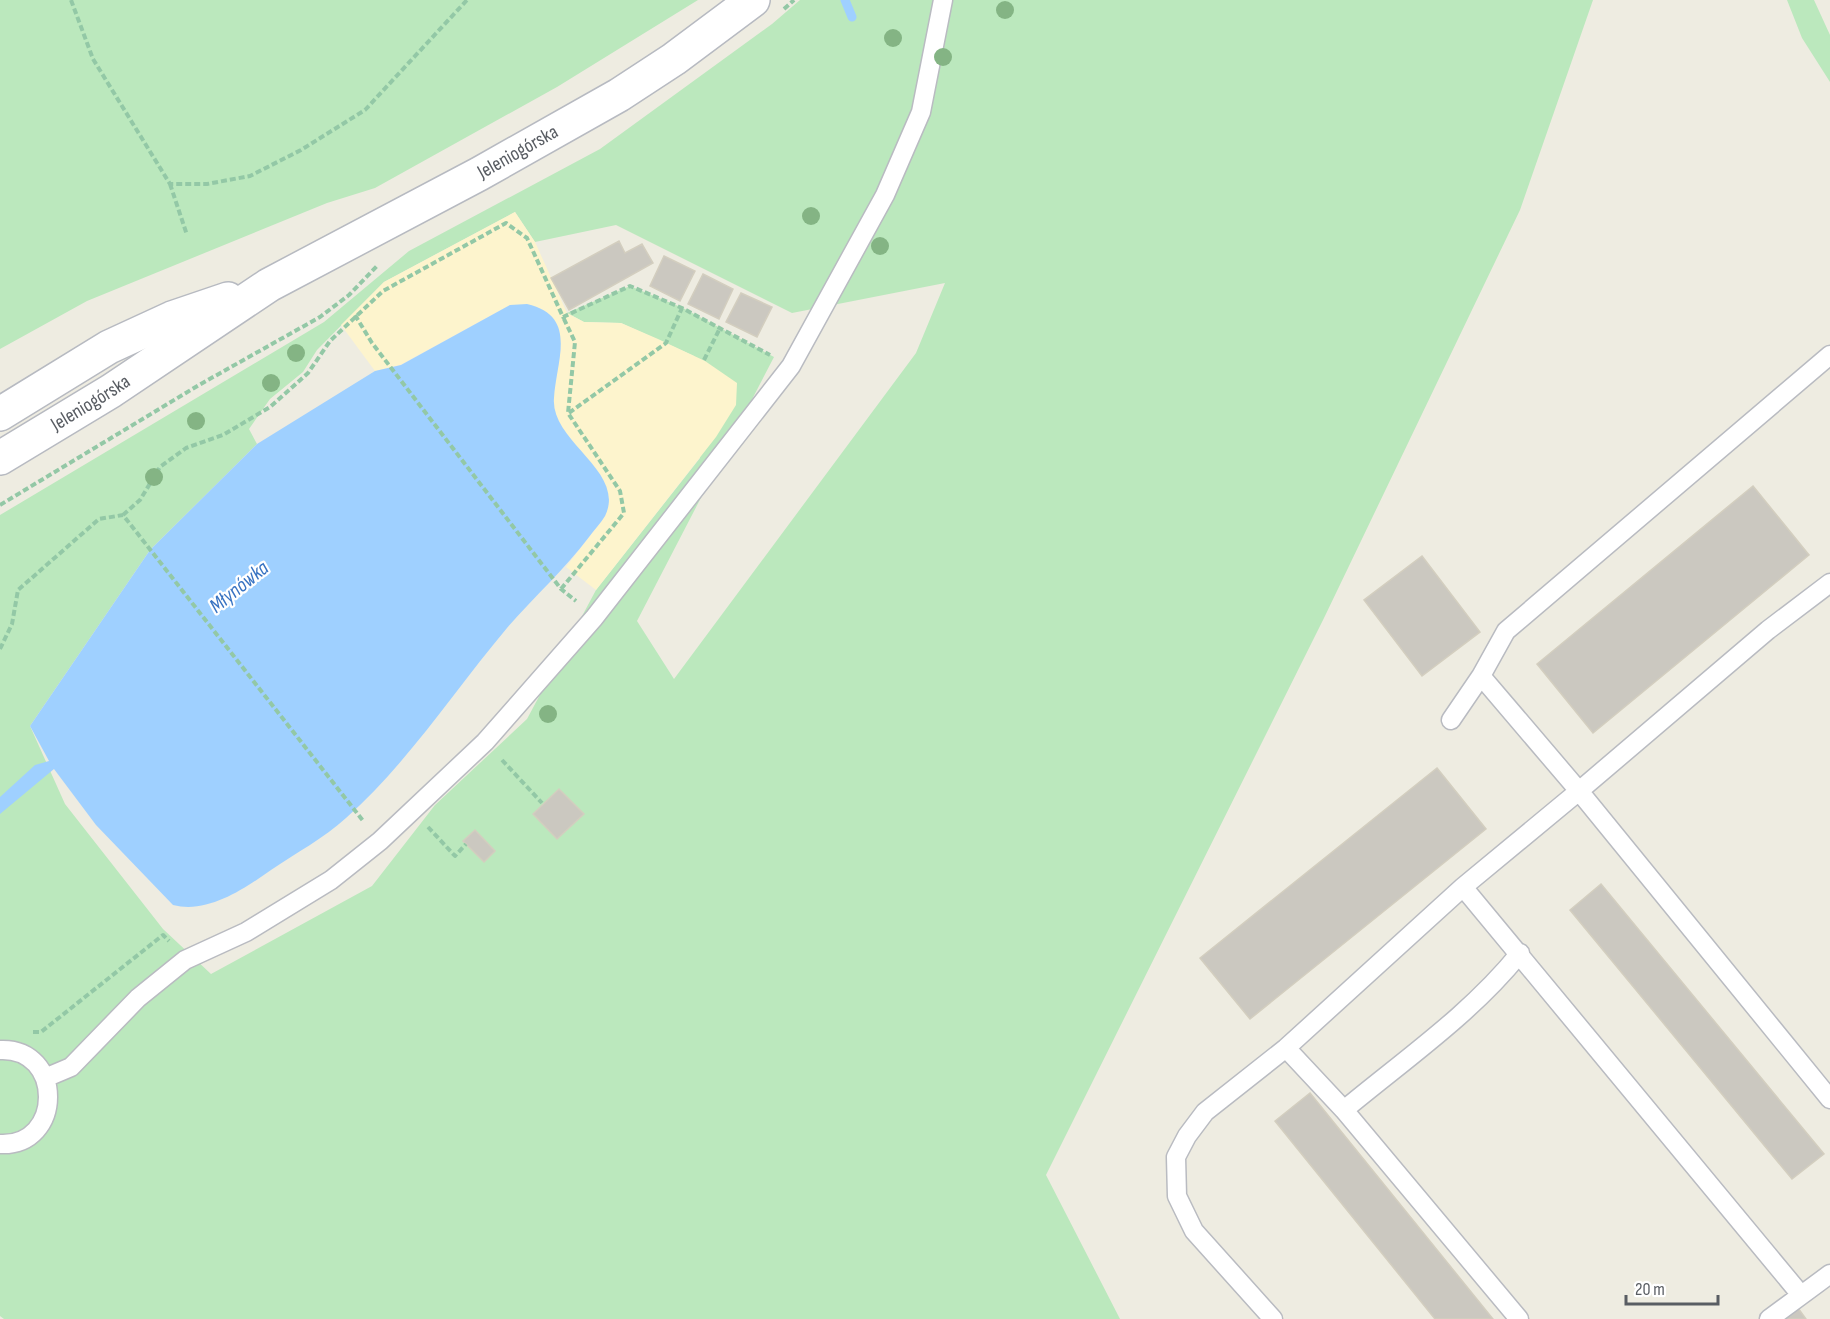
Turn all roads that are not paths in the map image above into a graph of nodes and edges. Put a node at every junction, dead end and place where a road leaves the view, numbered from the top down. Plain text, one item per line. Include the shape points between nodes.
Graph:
1 (943, 0) edge
2 (767, 7) edge
3 (270, 285) junction
4 (1830, 356) edge
5 (0, 414) edge
6 (0, 458) edge
7 (1830, 583) edge
8 (1481, 676) junction
9 (1451, 720) dead end
10 (1579, 791) junction
11 (1463, 886) junction
12 (1520, 953) junction
13 (1286, 1048) junction
14 (0, 1050) edge
15 (45, 1078) junction
16 (1830, 1099) edge
17 (1344, 1110) junction
18 (0, 1144) edge
19 (1830, 1274) edge
20 (1802, 1295) junction
21 (1273, 1319) edge
22 (1518, 1319) edge
23 (1769, 1319) edge

1 - 15 lane via 921,112 885,195 791,366 594,618 485,742 413,812 331,880 246,932 185,960 138,998 70,1067
2 - 3 street, Jeleniogórska via 469,179
3 - 5 street, Jeleniogórska via 172,318 109,347
3 - 6 street, Jeleniogórska via 111,391
4 - 8 lane via 1506,631
7 - 10 lane via 1768,630
8 - 9 lane
8 - 10 lane
10 - 11 lane
10 - 16 lane
11 - 12 lane
11 - 13 lane
12 - 17 lane via 1469,1007
12 - 20 lane
13 - 17 lane
13 - 21 lane via 1205,1112 1176,1157 1177,1196 1194,1231
14 - 15 lane via 23,1054
15 - 18 lane via 49,1092 43,1121 21,1140
17 - 22 lane
19 - 20 lane
20 - 23 lane

